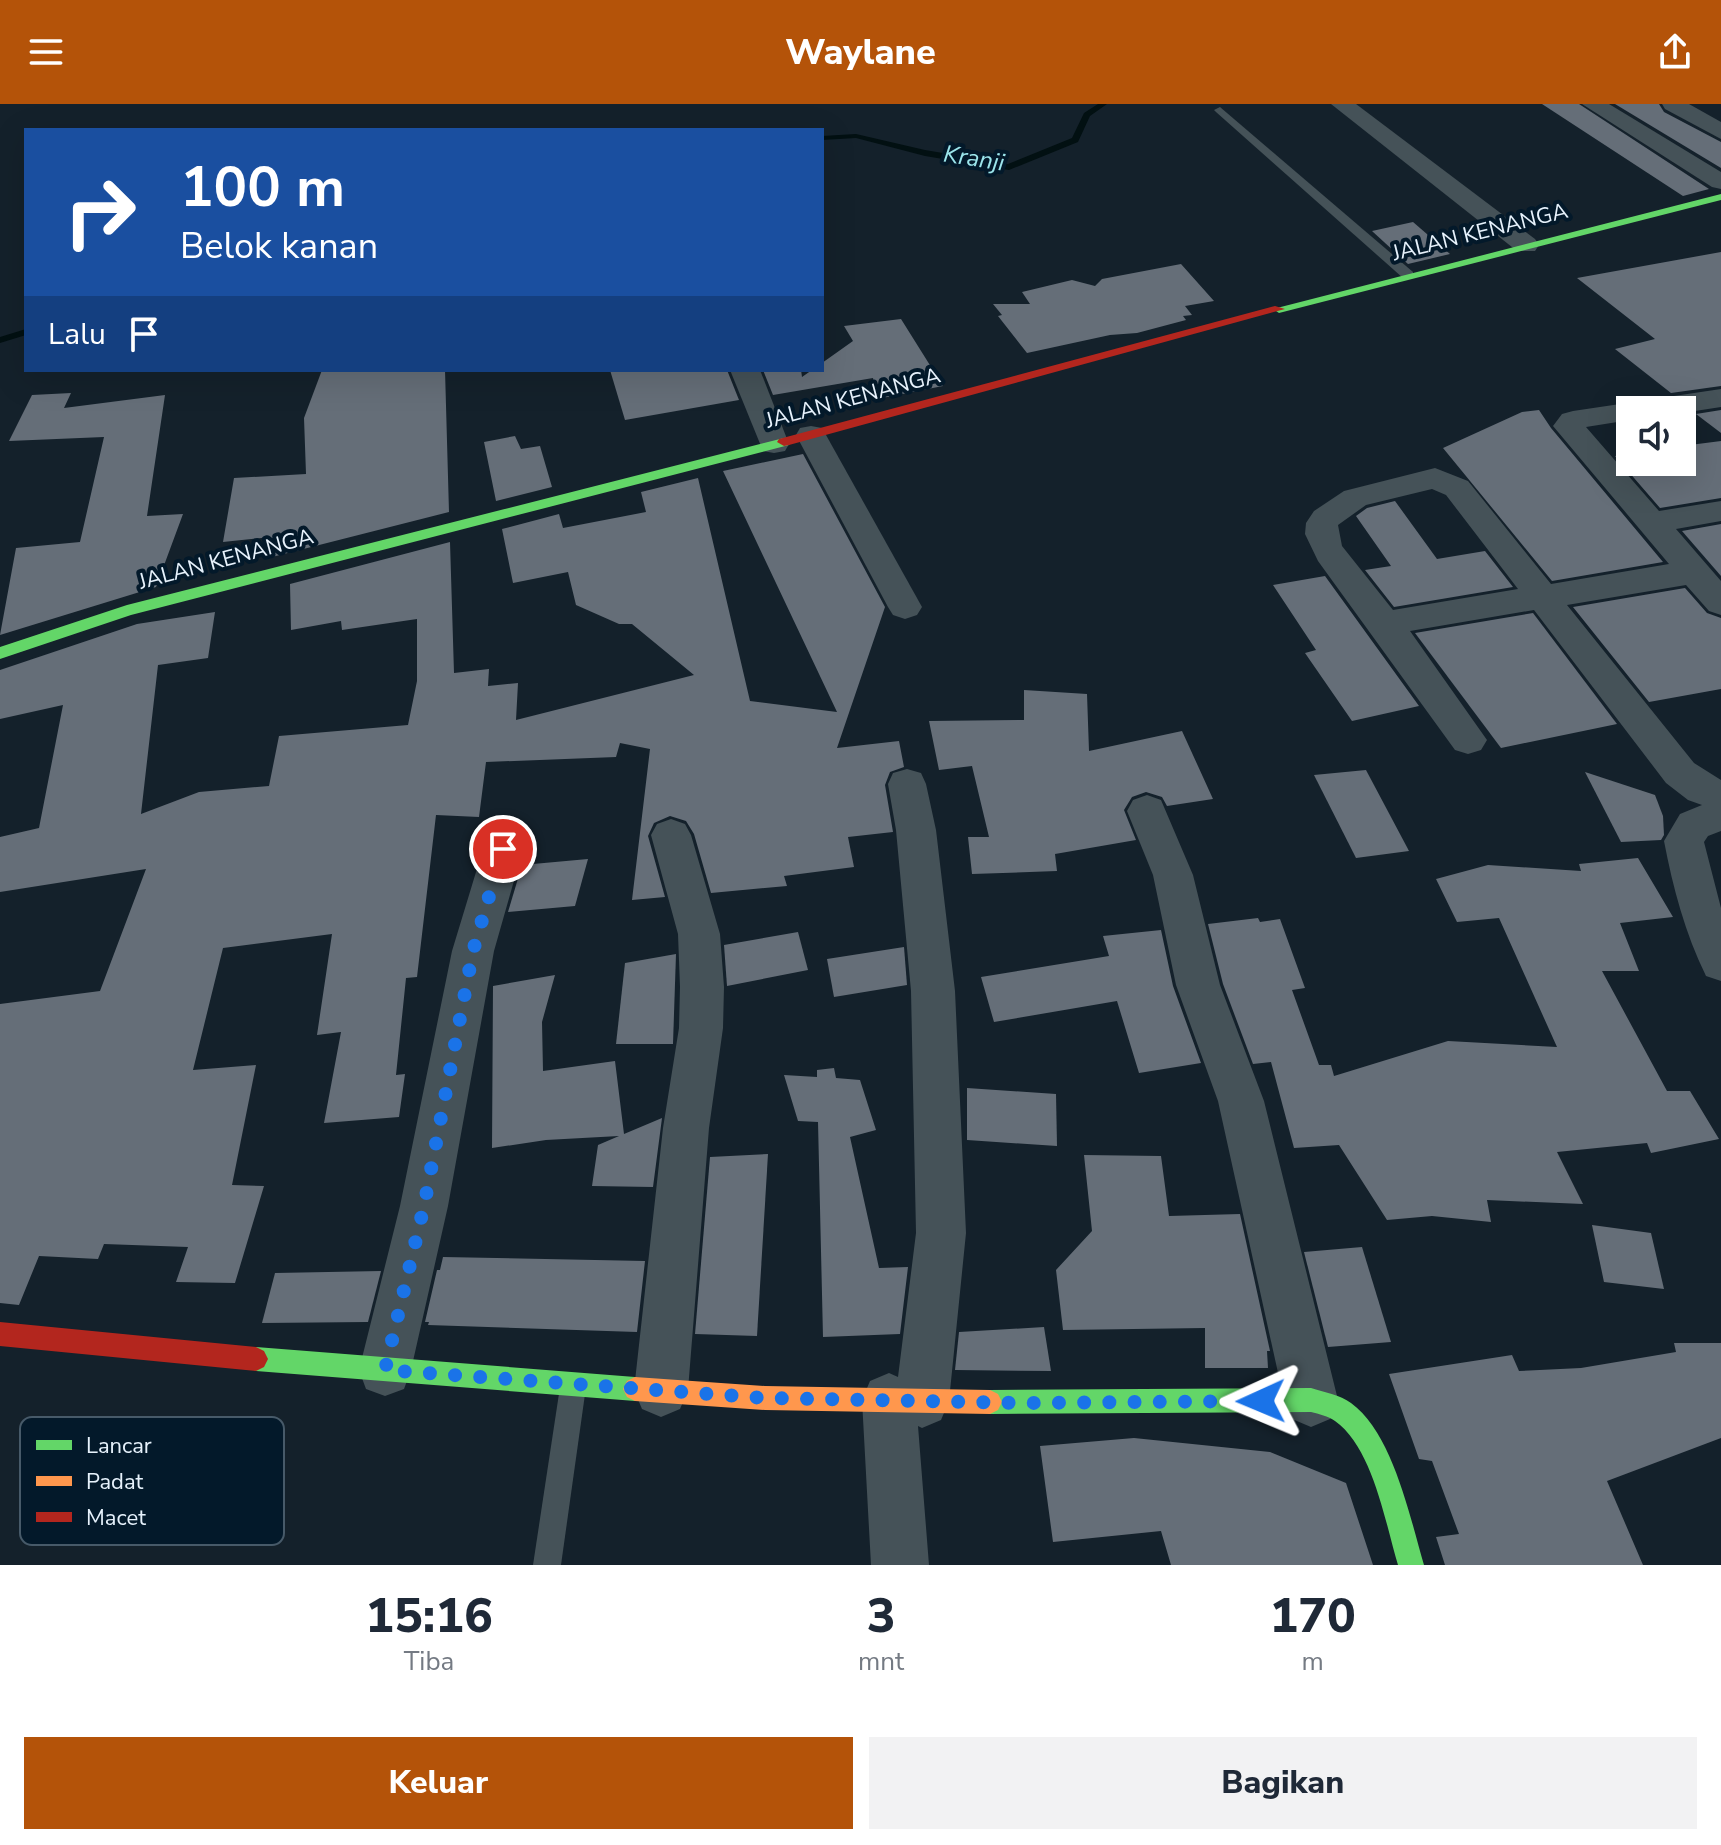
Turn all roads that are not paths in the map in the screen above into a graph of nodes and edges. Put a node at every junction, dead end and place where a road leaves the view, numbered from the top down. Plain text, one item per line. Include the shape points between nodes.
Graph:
1 (1342, 104) edge
2 (1593, 104) edge
3 (1673, 104) edge
4 (1220, 110) dead end
5 (1721, 132) edge
6 (1721, 182) edge
7 (1721, 197) edge
8 (1526, 245) junction
9 (1408, 275) junction
10 (746, 372) edge
11 (1721, 398) edge
12 (1696, 402) edge
13 (1616, 413) edge
14 (811, 435) junction
15 (774, 444) junction
16 (1721, 511) edge
17 (1651, 523) junction
18 (1693, 572) junction
19 (1538, 596) junction
20 (1721, 603) edge
21 (905, 607) dead end
22 (1386, 623) junction
23 (0, 653) edge
24 (1468, 740) dead end
25 (907, 784) dead end
26 (1721, 796) edge
27 (1147, 811) dead end
28 (1721, 814) edge
29 (671, 835) dead end
30 (503, 849) dead end
31 (1721, 963) edge
32 (0, 1334) edge
33 (385, 1370) junction
34 (573, 1383) junction
35 (661, 1390) junction
36 (1311, 1400) junction
37 (906, 1401) junction
38 (547, 1565) edge
39 (900, 1565) edge
40 (1411, 1565) edge

1 - 8 street
2 - 6 street
3 - 5 street
4 - 9 lane
7 - 8 street, JALAN KENANGA
8 - 9 street, JALAN KENANGA
9 - 14 street, JALAN KENANGA
10 - 15 street
11 - 12 street
13 - 17 street via 1573,420 1568,426
14 - 15 street, JALAN KENANGA
14 - 21 street
15 - 23 street, JALAN KENANGA via 127,610
16 - 17 street
17 - 18 street
18 - 19 street
18 - 20 street
19 - 22 street
19 - 22 street via 1457,488 1435,478 1355,498 1321,524 1320,534 1330,552
19 - 26 street via 1680,773
22 - 24 street
25 - 37 street via 933,991 941,1233
27 - 36 street via 1173,875 1198,985 1241,1101
28 - 31 street via 1694,825 1684,841 1694,892
29 - 35 street via 699,934 702,987
30 - 33 street via 473,951 424,1206
32 - 33 street
33 - 34 street
34 - 35 street
34 - 38 lane
35 - 37 street
36 - 37 street
36 - 40 street via 1345,1413 1362,1431
37 - 39 street

